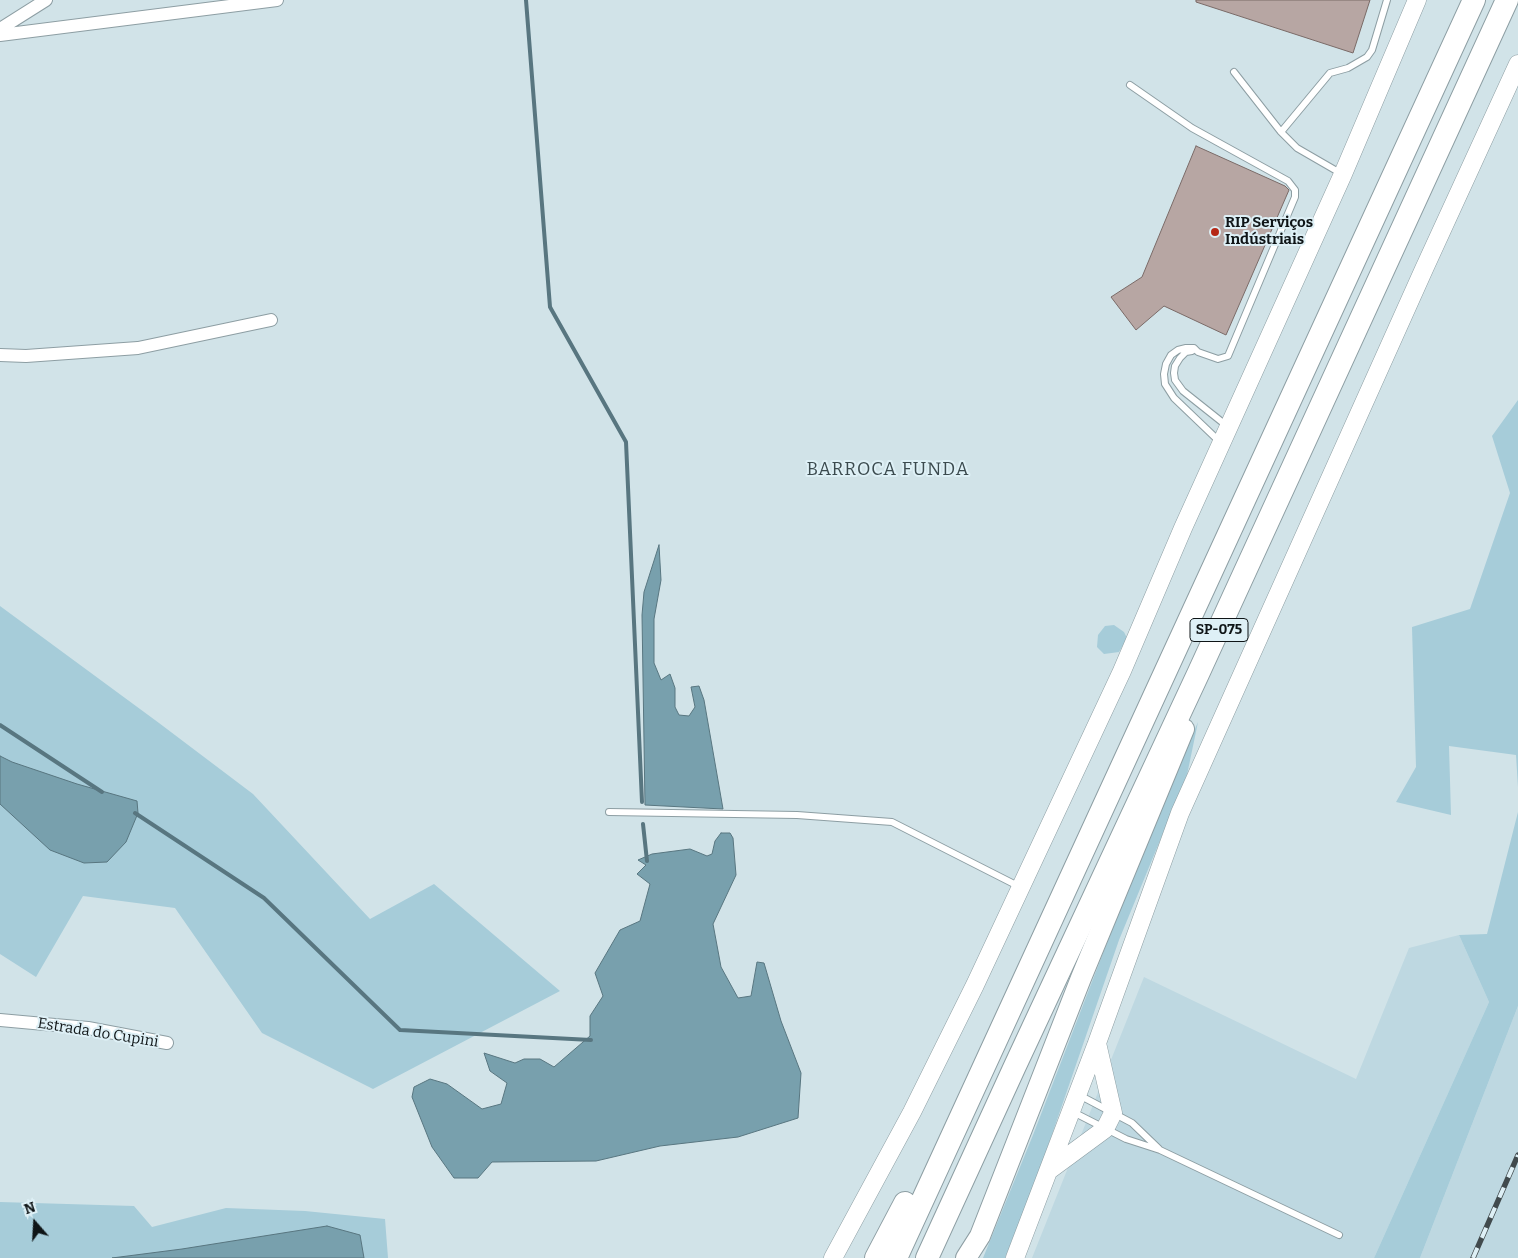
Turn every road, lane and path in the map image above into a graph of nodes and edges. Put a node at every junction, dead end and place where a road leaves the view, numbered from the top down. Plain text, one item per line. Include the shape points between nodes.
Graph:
1 (46, 0) edge
2 (277, 0) edge
3 (1387, 0) edge
4 (1417, 0) edge
5 (1463, 0) edge
6 (1474, 0) edge
7 (1507, 0) edge
8 (0, 29) edge
9 (0, 35) edge
10 (1518, 64) edge
11 (1234, 72) dead end
12 (1130, 84) dead end
13 (1282, 132) junction
14 (1414, 134) junction
15 (1344, 174) junction
16 (271, 320) dead end
17 (1198, 352) junction
18 (0, 355) edge
19 (1225, 435) junction
20 (1198, 674) junction
21 (609, 812) dead end
22 (1021, 888) junction
23 (0, 1020) edge
24 (167, 1043) dead end
25 (1097, 1043) junction
26 (1078, 1094) junction
27 (1071, 1112) junction
28 (1113, 1113) junction
29 (956, 1125) junction
30 (1105, 1129) junction
31 (1160, 1150) junction
32 (1048, 1171) junction
33 (1339, 1235) dead end
34 (980, 1236) junction
35 (833, 1258) edge
36 (876, 1258) edge
37 (896, 1258) edge
38 (927, 1258) edge
39 (966, 1258) edge
40 (973, 1258) edge
41 (1015, 1258) edge

1 - 8 street
2 - 9 street
3 - 13 lane via 1367,57 1348,68 1330,72
4 - 15 main road
5 - 14 highway via 1418,112
6 - 14 highway, SP-075
7 - 20 highway, SP-075
10 - 25 main road via 1180,813
11 - 13 lane
12 - 17 lane via 1192,128 1288,181 1296,197 1230,352 1223,359 1218,359
13 - 15 lane via 1297,148
14 - 29 highway, SP-075
15 - 19 main road
16 - 18 street via 138,348
17 - 19 lane via 1186,352 1180,358 1175,366 1175,380
17 - 19 lane via 1194,348 1186,348 1171,356 1166,364 1165,384 1174,398
19 - 22 main road via 1122,671
20 - 34 main road via 1187,721 1081,978
20 - 38 highway, SP-075
21 - 22 lane via 798,815 892,822
22 - 35 main road via 912,1112
23 - 24 street, Estrada do Cupini via 88,1028
25 - 26 main road
25 - 28 main road
26 - 27 main road
26 - 28 lane
27 - 30 lane
27 - 32 main road
28 - 30 main road
28 - 31 lane via 1132,1123
29 - 36 highway via 918,1179
29 - 37 highway, SP-075
30 - 31 lane
30 - 32 main road
31 - 33 lane
32 - 41 main road
34 - 39 main road
34 - 40 main road

